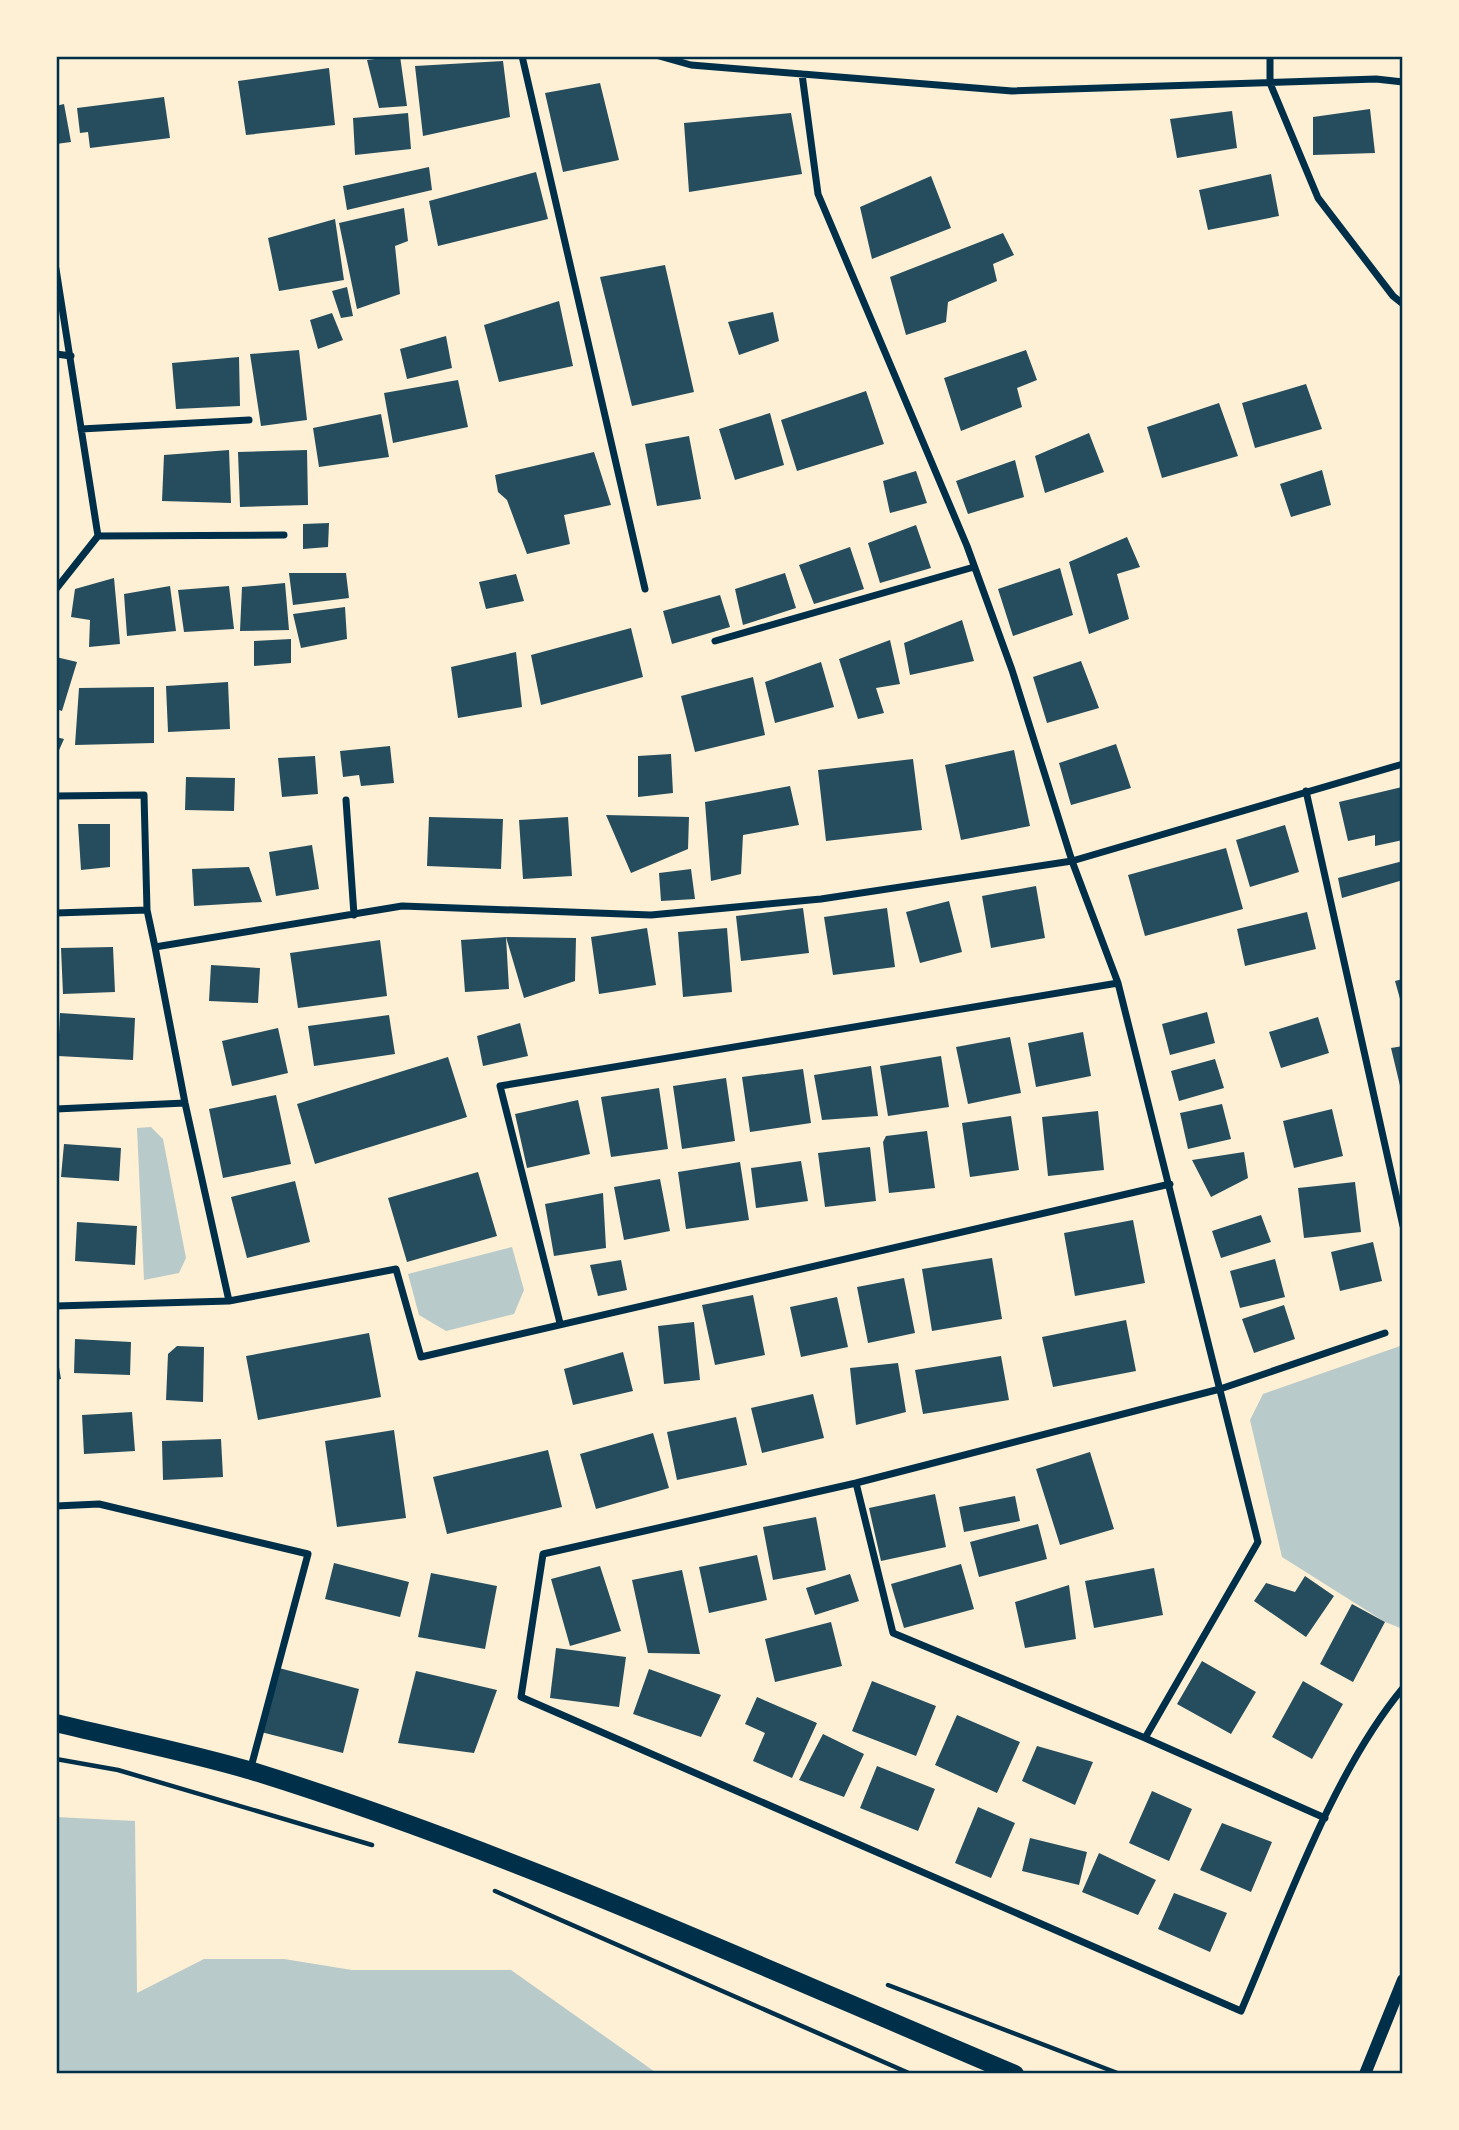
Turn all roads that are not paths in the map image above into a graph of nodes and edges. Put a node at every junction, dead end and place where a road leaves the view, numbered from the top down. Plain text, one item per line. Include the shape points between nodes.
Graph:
1 (522, 56) edge
2 (659, 56) edge
3 (1270, 56) edge
4 (802, 74) junction
5 (1403, 82) edge
6 (1270, 83) junction
7 (56, 269) edge
8 (1403, 304) edge
9 (56, 354) edge
10 (71, 356) junction
11 (249, 420) dead end
12 (81, 429) junction
13 (284, 535) dead end
14 (98, 536) junction
15 (974, 567) junction
16 (56, 589) edge
17 (645, 589) dead end
18 (715, 641) dead end
19 (1403, 764) edge
20 (1307, 792) junction
21 (56, 796) edge
22 (346, 800) dead end
23 (1072, 861) junction
24 (147, 910) junction
25 (56, 913) edge
26 (354, 915) junction
27 (155, 947) junction
28 (1118, 984) junction
29 (185, 1103) junction
30 (56, 1108) edge
31 (1170, 1184) junction
32 (1403, 1226) edge
33 (229, 1301) junction
34 (56, 1306) edge
35 (560, 1323) junction
36 (1385, 1334) dead end
37 (1220, 1389) junction
38 (856, 1483) junction
39 (56, 1506) edge
40 (1403, 1688) edge
41 (56, 1723) edge
42 (1145, 1738) junction
43 (250, 1771) junction
44 (1325, 1818) junction
45 (1403, 1980) edge
46 (1015, 2074) edge
47 (1365, 2074) edge

1 - 17 street
2 - 4 street via 691,65
3 - 6 street
4 - 6 street via 1012,91
4 - 15 street via 818,194
5 - 6 street
6 - 8 street via 1318,198
7 - 10 street
9 - 10 street
10 - 12 street
11 - 12 street
12 - 14 street
13 - 14 street
14 - 16 street
15 - 18 street
15 - 23 street
19 - 20 street
20 - 23 street
20 - 32 street
21 - 24 street via 144,795
22 - 26 street
23 - 26 street via 821,899 651,915 402,906
23 - 28 street
24 - 25 street
24 - 27 street
26 - 27 street
27 - 29 street
28 - 31 street
28 - 35 street via 500,1086
29 - 30 street
29 - 33 street
31 - 35 street
31 - 37 street
33 - 34 street
33 - 35 street via 396,1269 421,1357
36 - 37 street
37 - 38 street
37 - 42 street via 1258,1542
38 - 42 street via 893,1633
38 - 44 street via 543,1554 521,1697 1241,2011
39 - 43 street via 99,1504 308,1554
40 - 44 street via 1379,1716
41 - 43 main road
42 - 44 street
43 - 46 main road via 413,1825 578,1890
45 - 47 street

